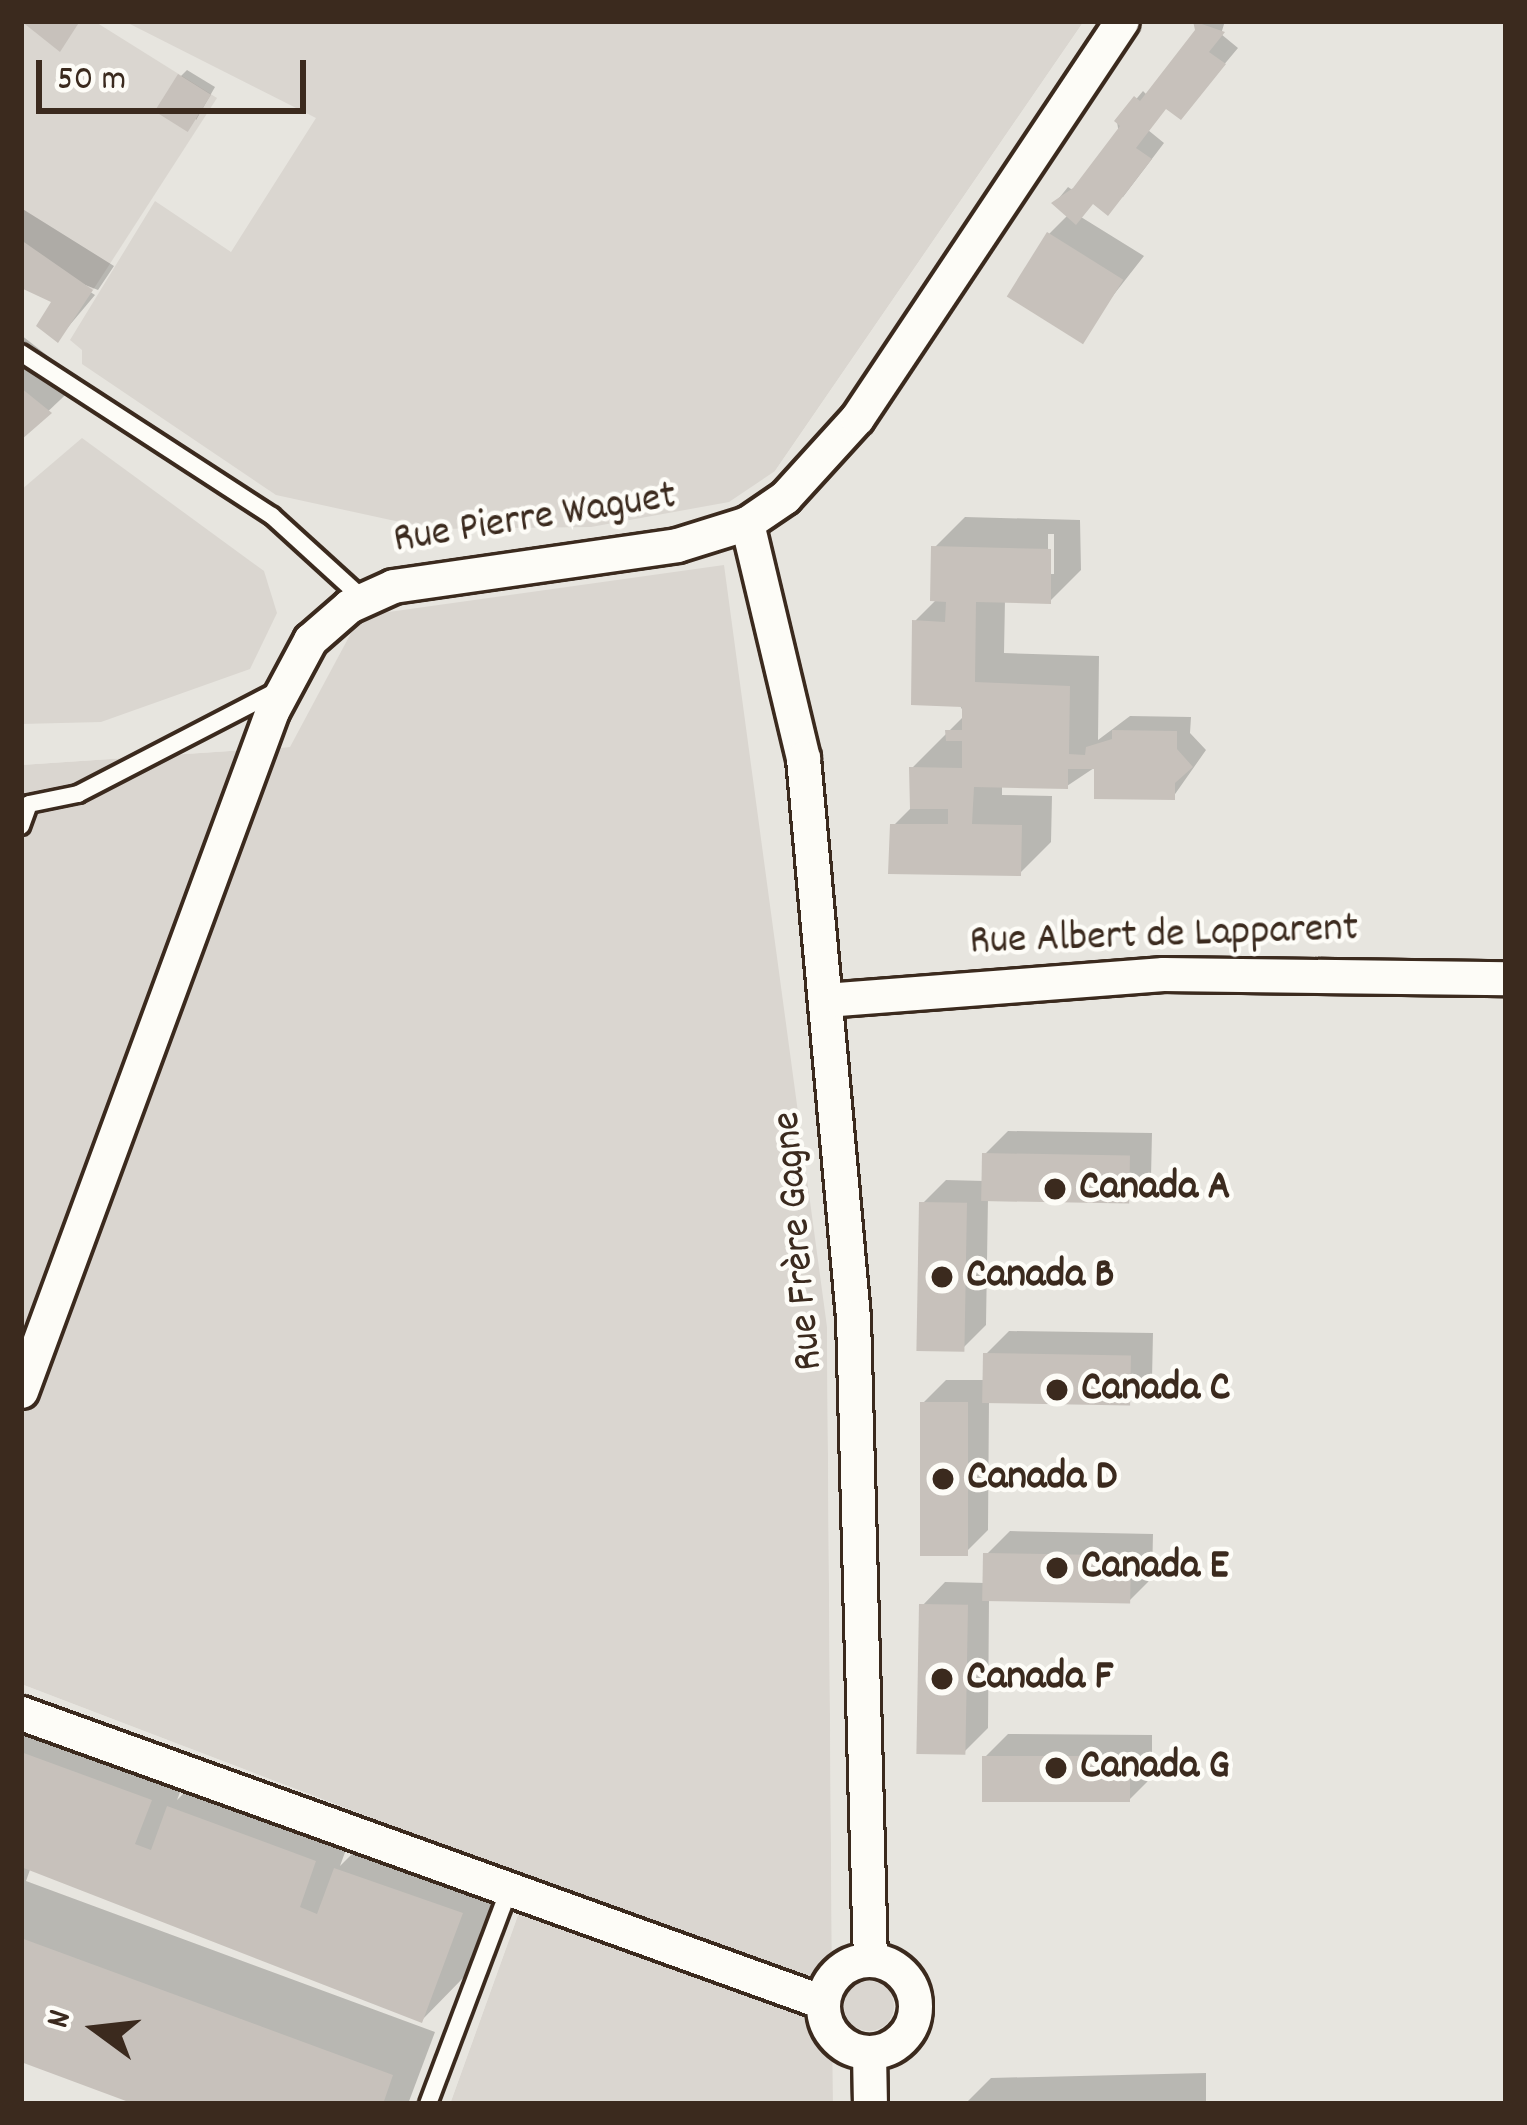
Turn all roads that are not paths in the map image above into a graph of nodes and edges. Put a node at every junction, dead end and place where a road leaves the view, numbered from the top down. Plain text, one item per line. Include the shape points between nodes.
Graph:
1 (1123, 21) edge
2 (21, 353) edge
3 (747, 524) junction
4 (362, 598) junction
5 (281, 689) junction
6 (25, 804) edge
7 (21, 826) edge
8 (1506, 977) edge
9 (825, 1000) junction
10 (31, 1334) edge
11 (21, 1391) edge
12 (21, 1713) edge
13 (508, 1892) junction
14 (869, 1960) junction
15 (823, 2002) junction
16 (869, 2053) junction
17 (428, 2104) edge
18 (870, 2104) edge

1 - 3 street, Rue Pierre Waguet via 857,418 805,479
2 - 4 lane via 272,516
3 - 4 street, Rue Pierre Waguet via 677,545 424,580
3 - 9 street, Rue Frère Gagne via 800,742
4 - 5 street, Rue Pierre Waguet via 310,640
5 - 6 lane via 78,794
5 - 10 street, Rue Pierre Waguet
6 - 7 lane
8 - 9 street, Rue Albert de Lapparent via 1163,974
9 - 14 street, Rue Frère Gagne via 859,1399
10 - 11 street, Rue Pierre Waguet
12 - 13 street
13 - 15 street
13 - 17 lane
14 - 15 street via 839,1970
14 - 16 street via 901,1972 915,2009 901,2040
15 - 16 street via 832,2035
16 - 18 street

